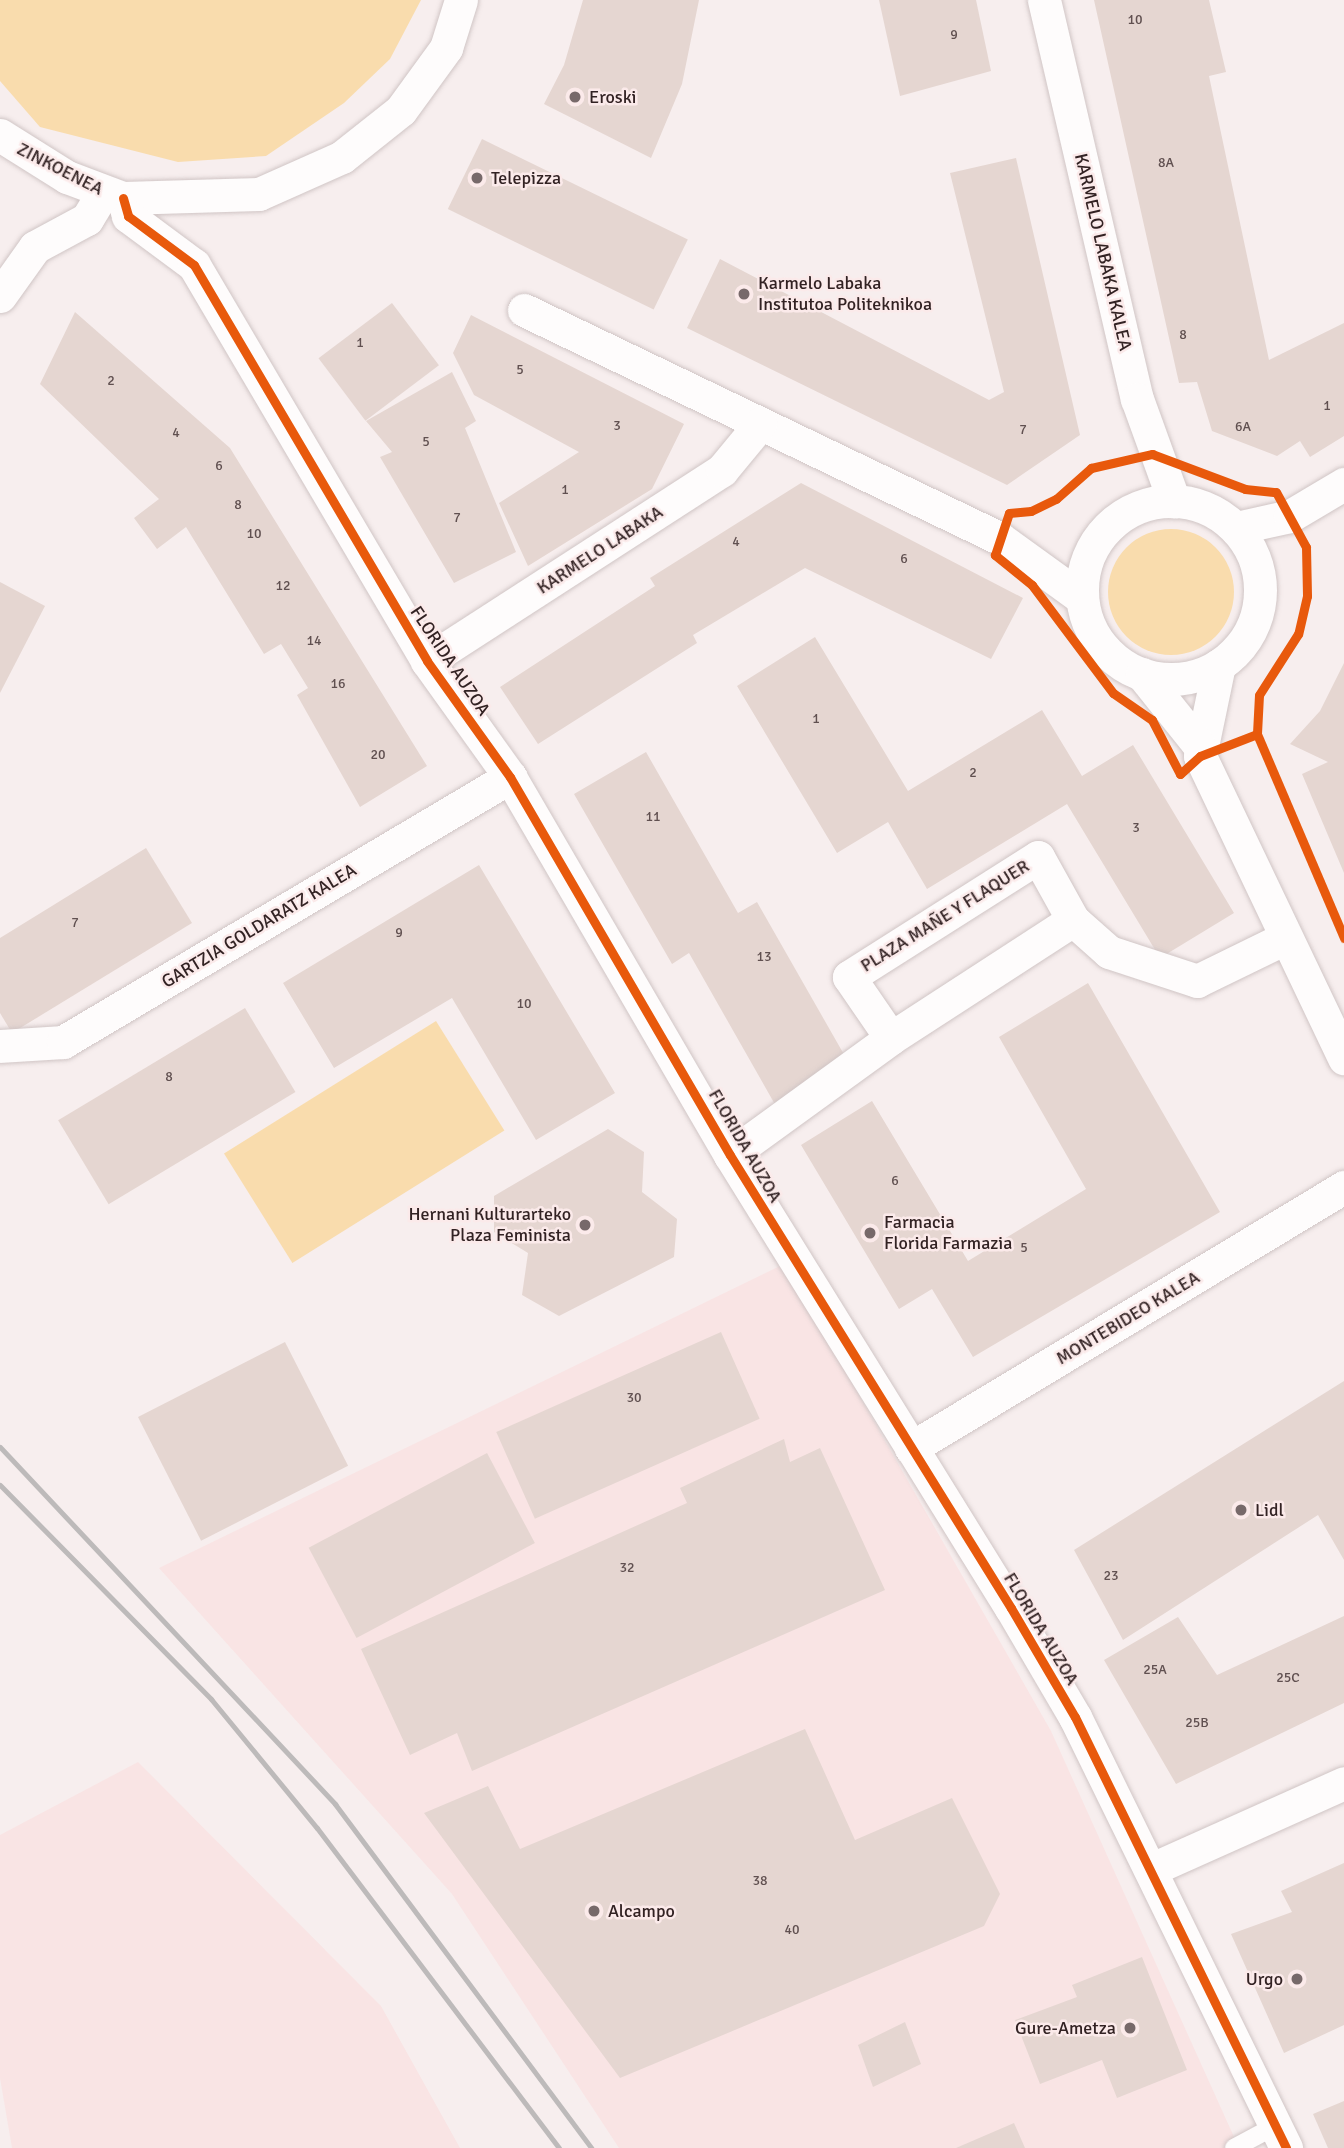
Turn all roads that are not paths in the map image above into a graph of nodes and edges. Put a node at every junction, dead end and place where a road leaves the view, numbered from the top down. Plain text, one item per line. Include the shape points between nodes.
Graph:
1 (461, 0) edge
2 (1044, 0) edge
3 (0, 135) edge
4 (113, 195) junction
5 (0, 296) edge
6 (524, 310) dead end
7 (760, 424) junction
8 (1344, 484) edge
9 (1174, 501) junction
10 (1236, 528) junction
11 (1082, 598) junction
12 (427, 661) junction
13 (1219, 665) junction
14 (1142, 674) junction
15 (1198, 744) junction
16 (510, 777) junction
17 (1073, 920) junction
18 (1283, 939) junction
19 (891, 1038) junction
20 (0, 1046) edge
21 (1344, 1058) edge
22 (730, 1155) junction
23 (1344, 1187) edge
24 (911, 1448) junction
25 (1344, 1783) edge
26 (1152, 1869) junction
27 (1280, 2137) edge
28 (1234, 2148) edge

1 - 4 street via 446,48 425,81 342,157 259,194
2 - 9 street, KARMELO LABAKA KALEA via 1137,399
3 - 4 street, ZINKOENEA
4 - 5 street via 87,219 35,247
4 - 12 street, FLORIDA AUZOA via 128,216 194,265
6 - 7 street
7 - 11 street via 999,538
7 - 12 street, KARMELO LABAKA via 722,470
8 - 10 street via 1290,516
9 - 10 street via 1218,514
9 - 11 street via 1137,507 1107,528 1087,560
10 - 13 street via 1256,562 1259,601 1246,638
11 - 14 street via 1094,636
12 - 16 street, FLORIDA AUZOA
13 - 14 street via 1182,679
13 - 15 street
14 - 15 street
15 - 18 street
16 - 20 street, GARTZIA GOLDARATZ KALEA via 63,1042
16 - 22 street, FLORIDA AUZOA
17 - 18 street via 1109,952 1197,981
17 - 19 street
17 - 19 street, PLAZA MAÑE Y FLAQUER via 1038,857 849,977
18 - 21 street
19 - 22 street
22 - 24 street, FLORIDA AUZOA
23 - 24 street, MONTEBIDEO KALEA
24 - 26 street, FLORIDA AUZOA via 1075,1717
25 - 26 street
26 - 27 street, FLORIDA AUZOA
27 - 28 lane

